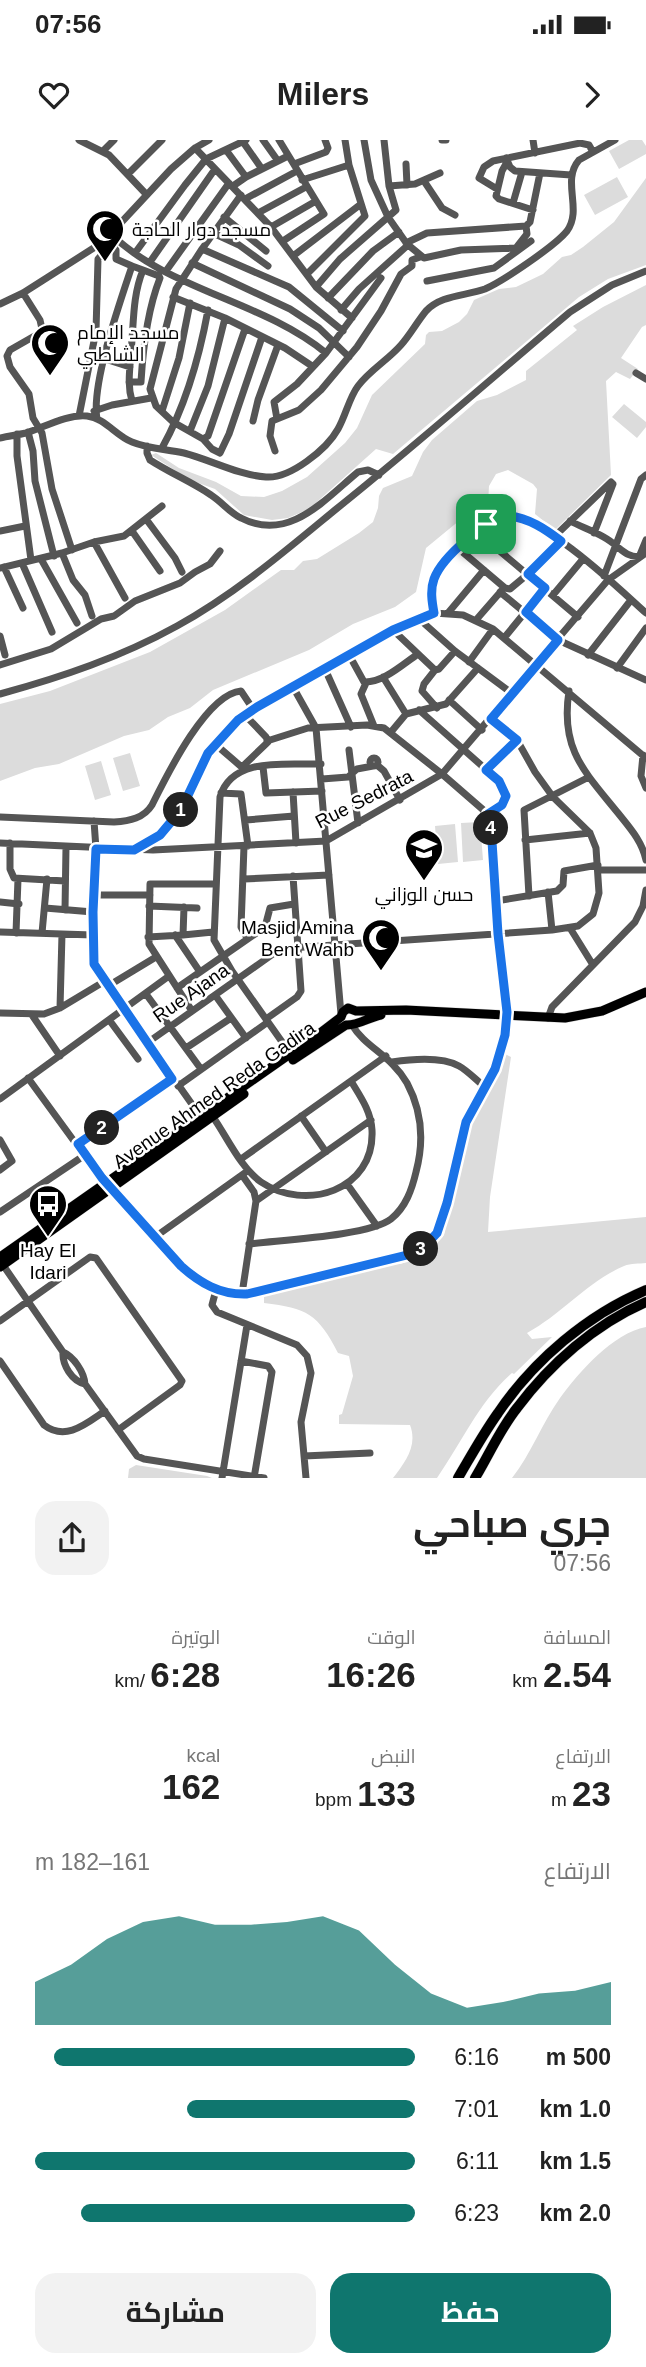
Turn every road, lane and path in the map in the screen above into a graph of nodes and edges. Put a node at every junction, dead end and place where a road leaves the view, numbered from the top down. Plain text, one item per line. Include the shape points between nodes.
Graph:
1 (79, 140) edge
2 (114, 140) edge
3 (162, 140) edge
4 (209, 140) edge
5 (263, 140) edge
6 (279, 140) edge
7 (325, 140) edge
8 (345, 140) edge
9 (364, 140) edge
10 (384, 140) edge
11 (533, 140) edge
12 (615, 140) edge
13 (244, 141) edge
14 (195, 148) junction
15 (103, 150) junction
16 (226, 150) junction
17 (593, 152) junction
18 (535, 153) junction
19 (288, 156) junction
20 (206, 159) junction
21 (506, 160) junction
22 (278, 161) junction
23 (406, 164) dead end
24 (349, 165) junction
25 (295, 168) junction
26 (215, 169) junction
27 (262, 169) junction
28 (522, 172) junction
29 (440, 173) dead end
30 (540, 173) junction
31 (128, 174) junction
32 (571, 175) junction
33 (246, 177) junction
34 (425, 181) junction
35 (231, 184) junction
36 (304, 184) junction
37 (373, 184) junction
38 (407, 185) junction
39 (389, 186) junction
40 (355, 188) junction
41 (497, 189) junction
42 (146, 194) junction
43 (243, 197) junction
44 (316, 201) junction
45 (513, 203) junction
46 (361, 204) junction
47 (533, 210) junction
48 (258, 213) junction
49 (455, 215) dead end
50 (224, 217) junction
51 (388, 217) junction
52 (526, 226) junction
53 (271, 228) junction
54 (399, 232) junction
55 (213, 233) junction
56 (113, 239) junction
57 (283, 241) junction
58 (531, 241) dead end
59 (407, 244) junction
60 (202, 249) junction
61 (266, 251) dead end
62 (514, 251) junction
63 (135, 253) junction
64 (293, 256) junction
65 (420, 257) junction
66 (150, 262) junction
67 (192, 263) junction
68 (132, 266) junction
69 (268, 266) dead end
70 (143, 270) junction
71 (166, 271) junction
72 (646, 271) edge
73 (307, 274) junction
74 (381, 278) dead end
75 (181, 279) junction
76 (427, 281) dead end
77 (316, 287) junction
78 (23, 293) junction
79 (173, 297) junction
80 (328, 298) junction
81 (190, 303) junction
82 (0, 304) edge
83 (208, 310) junction
84 (341, 310) junction
85 (225, 318) junction
86 (352, 318) junction
87 (245, 329) junction
88 (343, 331) junction
89 (262, 337) junction
90 (334, 342) junction
91 (278, 345) junction
92 (326, 353) junction
93 (349, 357) junction
94 (105, 359) junction
95 (312, 366) junction
96 (130, 367) junction
97 (636, 373) dead end
98 (646, 379) edge
99 (129, 382) junction
100 (152, 398) junction
101 (132, 401) junction
102 (162, 411) junction
103 (97, 415) junction
104 (82, 416) junction
105 (277, 419) junction
106 (253, 421) dead end
107 (175, 423) junction
108 (40, 427) junction
109 (190, 431) junction
110 (28, 432) junction
111 (17, 435) junction
112 (0, 438) edge
113 (203, 439) junction
114 (147, 446) junction
115 (162, 448) junction
116 (275, 452) dead end
117 (379, 475) junction
118 (646, 475) edge
119 (162, 506) dead end
120 (146, 519) junction
121 (570, 521) junction
122 (25, 526) junction
123 (0, 531) edge
124 (132, 531) junction
125 (475, 531) junction
126 (594, 533) junction
127 (558, 538) junction
128 (646, 540) edge
129 (94, 542) junction
130 (615, 544) junction
131 (459, 549) junction
132 (72, 550) junction
133 (220, 551) dead end
134 (58, 554) junction
135 (643, 555) edge
136 (41, 559) junction
137 (583, 559) junction
138 (26, 561) junction
139 (2, 567) edge
140 (484, 570) junction
141 (160, 571) dead end
142 (182, 572) dead end
143 (528, 574) junction
144 (606, 578) junction
145 (545, 588) junction
146 (503, 590) junction
147 (553, 595) junction
148 (125, 598) dead end
149 (631, 600) junction
150 (23, 608) dead end
151 (645, 609) edge
152 (526, 612) junction
153 (434, 613) junction
154 (448, 613) junction
155 (92, 616) dead end
156 (578, 617) junction
157 (418, 618) junction
158 (475, 620) junction
159 (77, 623) dead end
160 (646, 628) edge
161 (493, 629) junction
162 (393, 630) junction
163 (52, 632) dead end
164 (0, 636) edge
165 (504, 638) junction
166 (558, 640) junction
167 (454, 651) junction
168 (5, 654) dead end
169 (418, 654) junction
170 (588, 655) junction
171 (352, 662) dead end
172 (469, 662) junction
173 (0, 665) edge
174 (537, 665) junction
175 (478, 668) junction
176 (617, 668) junction
177 (324, 669) junction
178 (435, 670) junction
179 (383, 677) junction
180 (646, 679) edge
181 (366, 683) junction
182 (293, 687) junction
183 (569, 691) junction
184 (0, 694) edge
185 (513, 694) junction
186 (449, 700) junction
187 (437, 708) junction
188 (253, 709) junction
189 (419, 710) junction
190 (406, 714) junction
191 (245, 715) junction
192 (491, 719) junction
193 (373, 726) junction
194 (351, 727) junction
195 (316, 729) junction
196 (482, 730) junction
197 (391, 732) junction
198 (517, 740) junction
199 (267, 741) junction
200 (215, 744) junction
201 (349, 750) dead end
202 (463, 752) junction
203 (645, 757) edge
204 (321, 764) junction
205 (263, 767) junction
206 (243, 768) junction
207 (486, 770) junction
208 (352, 774) junction
209 (442, 774) junction
210 (589, 777) junction
211 (322, 779) junction
212 (646, 788) edge
213 (323, 791) junction
214 (293, 792) junction
215 (221, 793) junction
216 (553, 797) junction
217 (400, 800) junction
218 (488, 814) junction
219 (294, 816) junction
220 (0, 817) edge
221 (246, 820) junction
222 (94, 821) junction
223 (358, 824) junction
224 (590, 833) junction
225 (525, 840) junction
226 (326, 841) junction
227 (0, 843) edge
228 (10, 843) junction
229 (296, 843) junction
230 (218, 846) junction
231 (246, 846) junction
232 (66, 847) junction
233 (96, 849) junction
234 (134, 850) junction
235 (646, 860) edge
236 (598, 867) junction
237 (646, 870) edge
238 (329, 875) junction
239 (293, 876) junction
240 (18, 878) junction
241 (47, 878) junction
242 (244, 879) junction
243 (65, 881) junction
244 (216, 884) junction
245 (646, 890) edge
246 (548, 892) junction
247 (94, 895) junction
248 (150, 895) junction
249 (529, 896) junction
250 (496, 901) junction
251 (0, 902) edge
252 (19, 904) junction
253 (294, 904) junction
254 (149, 906) junction
255 (644, 906) edge
256 (184, 907) junction
257 (45, 908) junction
258 (197, 908) dead end
259 (65, 910) junction
260 (93, 912) junction
261 (570, 928) junction
262 (552, 930) junction
263 (0, 932) edge
264 (213, 932) junction
265 (16, 933) junction
266 (42, 933) junction
267 (62, 934) junction
268 (498, 934) junction
269 (93, 935) junction
270 (179, 935) junction
271 (148, 937) junction
272 (247, 938) junction
273 (335, 944) junction
274 (297, 946) junction
275 (222, 956) junction
276 (156, 957) junction
277 (593, 965) junction
278 (200, 972) junction
279 (169, 976) junction
280 (237, 979) junction
281 (106, 983) junction
282 (177, 988) junction
283 (646, 992) edge
284 (340, 993) junction
285 (146, 994) junction
286 (215, 995) junction
287 (646, 999) edge
288 (60, 1008) junction
289 (124, 1009) junction
290 (354, 1010) junction
291 (192, 1011) junction
292 (0, 1013) edge
293 (32, 1015) junction
294 (231, 1018) junction
295 (506, 1018) junction
296 (548, 1018) junction
297 (110, 1021) junction
298 (267, 1021) junction
299 (349, 1023) junction
300 (170, 1027) junction
301 (246, 1038) junction
302 (147, 1043) junction
303 (186, 1048) junction
304 (60, 1056) junction
305 (293, 1056) junction
306 (138, 1059) dead end
307 (389, 1059) junction
308 (201, 1069) junction
309 (28, 1078) junction
310 (172, 1079) junction
311 (351, 1081) junction
312 (178, 1086) junction
313 (485, 1087) junction
314 (0, 1099) edge
315 (301, 1116) junction
316 (201, 1117) junction
317 (213, 1117) junction
318 (370, 1120) junction
319 (0, 1140) edge
320 (78, 1144) junction
321 (326, 1152) junction
322 (85, 1155) junction
323 (241, 1159) junction
324 (0, 1170) edge
325 (245, 1173) junction
326 (347, 1184) junction
327 (108, 1186) junction
328 (274, 1188) junction
329 (256, 1201) junction
330 (0, 1212) edge
331 (377, 1226) junction
332 (155, 1237) junction
333 (249, 1244) junction
334 (1, 1263) edge
335 (215, 1290) junction
336 (646, 1290) edge
337 (242, 1294) junction
338 (28, 1301) junction
339 (646, 1302) edge
340 (0, 1321) edge
341 (247, 1325) junction
342 (241, 1361) junction
343 (1, 1366) edge
344 (104, 1411) junction
345 (118, 1430) junction
346 (370, 1453) dead end
347 (304, 1456) junction
348 (222, 1475) edge
349 (254, 1477) edge
350 (264, 1478) edge
351 (306, 1478) edge
352 (458, 1478) edge
353 (475, 1478) edge

1 - 15 street
2 - 15 street
3 - 31 street
4 - 14 street
5 - 22 street
6 - 19 street
7 - 25 street via 326,152
8 - 24 street
9 - 37 street
10 - 39 street
11 - 18 street
12 - 17 street
13 - 16 street
13 - 27 street
14 - 20 street
14 - 42 street
15 - 31 street
16 - 20 street
16 - 33 street
17 - 18 street via 580,143
17 - 32 street via 579,160
18 - 21 street
19 - 22 street
19 - 25 street
20 - 26 street
20 - 63 street
21 - 28 street via 512,170
21 - 41 street
21 - 41 street via 488,164 479,177
22 - 27 street
23 - 38 street
24 - 36 street
24 - 40 street
25 - 36 street
25 - 43 street
26 - 35 street
26 - 66 street
27 - 33 street
28 - 30 street
28 - 45 street
29 - 34 street
30 - 32 street
30 - 47 street
31 - 42 street
32 - 115 street via 573,216 563,235 491,286 431,307 361,383 335,433 313,457 272,478
33 - 35 street
34 - 38 street
34 - 49 street via 445,211
35 - 43 street
35 - 71 street
36 - 44 street
36 - 48 street
37 - 40 street
37 - 51 street
38 - 39 street
39 - 51 street via 396,211
40 - 46 street
41 - 45 street via 499,199
42 - 56 street
43 - 48 street
43 - 50 street
44 - 53 street
44 - 57 street via 324,215
45 - 47 street
46 - 64 street
46 - 73 street via 363,219
47 - 52 street
48 - 53 street
50 - 55 street
50 - 61 street
51 - 54 street
51 - 77 street
52 - 59 street via 426,233
52 - 62 street via 526,237
53 - 57 street
54 - 59 street
54 - 80 street via 373,251
55 - 60 street
55 - 69 street
56 - 63 street
56 - 68 street via 116,259
56 - 78 street
56 - 104 street via 99,259 96,331
57 - 64 street
58 - 62 street
59 - 65 street
59 - 84 street
60 - 67 street
60 - 88 street via 289,287
62 - 65 street via 461,250
62 - 76 street via 494,268
63 - 66 street
64 - 73 street
65 - 93 street via 401,274
66 - 71 street
67 - 75 street
67 - 90 street via 290,309
68 - 70 street
68 - 94 street
70 - 96 street via 135,292
70 - 99 street via 160,277 144,340 141,382
71 - 75 street
72 - 117 street via 581,304
73 - 77 street
74 - 86 street
75 - 79 street
75 - 92 street via 259,313
77 - 80 street
78 - 82 street
78 - 108 street via 42,327 10,350 8,360 29,394 33,418
79 - 81 street
79 - 100 street via 153,369
80 - 84 street
81 - 83 street
81 - 102 street
83 - 85 street
83 - 107 street via 192,379
84 - 86 street
85 - 87 street
85 - 109 street via 208,386
86 - 88 street
87 - 89 street
87 - 113 street via 208,436
88 - 90 street
89 - 91 street
89 - 113 street via 222,452
90 - 92 street
90 - 93 street
91 - 95 street
91 - 106 street
92 - 95 street
93 - 105 street via 314,398
94 - 96 street
94 - 103 street via 96,396
95 - 105 street via 298,384 274,401
96 - 99 street
97 - 98 street
99 - 101 street
100 - 101 street
100 - 102 street
101 - 103 street
102 - 107 street
103 - 104 street
103 - 114 street via 123,438
104 - 108 street
105 - 116 street via 271,425
107 - 109 street
107 - 115 street
108 - 110 street
108 - 132 street via 51,489
109 - 113 street
110 - 111 street
110 - 134 street via 35,481
111 - 112 street
111 - 122 street
114 - 115 street
114 - 117 street via 148,458 160,467 205,491 242,519 264,525 307,515 360,471
117 - 184 street via 272,563 197,615 88,668
118 - 130 street
119 - 120 street
120 - 124 street
120 - 142 street
121 - 126 street
121 - 126 street via 613,482
121 - 127 street
122 - 123 street
122 - 138 street
124 - 129 street
124 - 141 street
125 - 127 street via 509,516 525,519
125 - 131 street
125 - 143 street
126 - 130 street
127 - 137 street
127 - 143 street
128 - 135 street
129 - 132 street
129 - 148 street
130 - 135 street via 625,554
130 - 144 street
131 - 140 street
131 - 153 street via 434,579
132 - 134 street
133 - 173 street via 210,564 180,583 135,601 51,649
134 - 136 street
134 - 155 street via 85,594
135 - 144 street
136 - 138 street
136 - 159 street
137 - 144 street
137 - 147 street
138 - 139 street
138 - 163 street
139 - 150 street
140 - 146 street
140 - 154 street
143 - 145 street
143 - 146 street via 513,588
144 - 149 street
144 - 156 street, Rue Sedrata
145 - 147 street
145 - 152 street
146 - 152 street
146 - 158 street
147 - 156 street
149 - 151 street
149 - 170 street
152 - 165 street
152 - 166 street
153 - 154 street
153 - 157 street
154 - 158 street
156 - 166 street, Rue Sedrata
157 - 162 street
157 - 167 street
158 - 161 street
160 - 176 street
161 - 165 street
161 - 172 street
162 - 169 street
162 - 177 street
164 - 168 street
165 - 174 street
166 - 170 street
166 - 174 street, Rue Sedrata
167 - 172 street
167 - 178 street
169 - 178 street
169 - 179 street
170 - 176 street
171 - 181 street
172 - 175 street
174 - 183 street
174 - 185 street, Rue Sedrata
175 - 185 street
175 - 186 street
176 - 180 street
177 - 182 street
177 - 194 street
178 - 187 street via 422,688
179 - 181 street
179 - 190 street
181 - 193 street via 361,694
182 - 188 street
182 - 195 street
183 - 203 street
183 - 210 street via 569,741
185 - 192 street, Rue Sedrata
186 - 187 street
186 - 196 street
187 - 189 street
188 - 191 street
188 - 222 street via 241,691 208,715 181,747 148,813 128,821
189 - 190 street
189 - 202 street
190 - 197 street
191 - 199 street
191 - 200 street
192 - 196 street, Rue Sedrata
192 - 198 street
193 - 194 street
193 - 197 street
194 - 195 street
195 - 199 street
195 - 204 street
196 - 202 street, Rue Sedrata
197 - 209 street
198 - 207 street
198 - 216 street
199 - 206 street
200 - 206 street
200 - 234 street via 172,823
201 - 208 street
202 - 207 street
202 - 209 street, Rue Sedrata
203 - 212 street via 641,776
204 - 205 street
204 - 211 street
205 - 206 street
205 - 214 street via 266,793
206 - 215 street
207 - 218 street via 499,781 506,796 502,805
208 - 211 street
208 - 217 street via 375,765 384,771
208 - 223 street
209 - 217 street, Rue Sedrata
209 - 218 street
210 - 216 street
210 - 235 street via 633,830
211 - 213 street
213 - 214 street
213 - 226 street
214 - 219 street
215 - 221 street via 241,794
215 - 230 street
216 - 224 street
216 - 225 street via 524,810
217 - 223 street, Rue Sedrata
218 - 250 street
219 - 221 street
219 - 229 street
220 - 222 street
221 - 231 street
222 - 233 street
223 - 226 street, Rue Sedrata
224 - 225 street
224 - 236 street
225 - 249 street
226 - 229 street, Rue Sedrata
226 - 238 street
227 - 228 street, Rue Sedrata
228 - 232 street, Rue Sedrata
228 - 240 street via 10,872
229 - 231 street, Rue Sedrata
230 - 231 street, Rue Sedrata
230 - 234 street, Rue Sedrata
230 - 244 street
231 - 242 street
232 - 233 street, Rue Sedrata
232 - 243 street
233 - 234 street, Rue Sedrata
233 - 247 street
236 - 237 street
236 - 246 street via 564,870 561,889
236 - 261 street via 599,893 593,914
238 - 239 street
238 - 273 street
239 - 242 street
239 - 253 street
240 - 241 street
240 - 252 street
241 - 243 street
241 - 257 street
242 - 272 street via 241,927
243 - 259 street
244 - 248 street via 150,883
244 - 264 street
245 - 255 street
246 - 249 street
246 - 262 street
247 - 248 street
247 - 260 street
248 - 254 street
249 - 250 street
250 - 268 street
251 - 252 street
252 - 265 street
253 - 272 street via 270,908 265,927
253 - 274 street
254 - 256 street
254 - 271 street
255 - 277 street via 635,922
256 - 258 street
256 - 270 street
257 - 259 street
257 - 266 street
259 - 260 street
260 - 269 street
261 - 262 street, Rue Ajana
261 - 277 street
262 - 268 street, Rue Ajana
263 - 265 street
264 - 270 street
264 - 275 street
265 - 266 street
266 - 267 street
267 - 269 street
267 - 288 street
268 - 273 street, Rue Ajana
268 - 295 street
269 - 281 street via 94,964
270 - 271 street
270 - 278 street
271 - 276 street
272 - 275 street
273 - 274 street, Rue Ajana
273 - 284 street
274 - 280 street, Rue Ajana via 274,954
274 - 298 street via 300,994
275 - 278 street
275 - 280 street
276 - 279 street
276 - 281 street
277 - 296 street via 552,1007
278 - 282 street
279 - 282 street
279 - 285 street
280 - 286 street, Rue Ajana
280 - 298 street
281 - 288 street
281 - 289 street
282 - 291 street
283 - 296 main road, Avenue Ahmed Reda Gadira via 594,1013
284 - 290 street
284 - 299 street
285 - 289 street
285 - 300 street
286 - 291 street, Rue Ajana
286 - 294 street
287 - 295 main road, Avenue Ahmed Reda Gadira via 583,1021
288 - 293 street
289 - 297 street
289 - 302 street
290 - 295 main road, Avenue Ahmed Reda Gadira
290 - 299 main road via 358,1017
290 - 299 main road via 345,1010
291 - 300 street, Rue Ajana
292 - 293 street
293 - 304 street
294 - 301 street
294 - 303 street
295 - 296 main road, Avenue Ahmed Reda Gadira
295 - 299 main road, Avenue Ahmed Reda Gadira via 388,1014
295 - 313 street via 501,1051
297 - 304 street
297 - 306 street
298 - 301 street
298 - 305 street
299 - 305 main road, Avenue Ahmed Reda Gadira
299 - 307 street
300 - 302 street, Rue Ajana
300 - 303 street
301 - 308 street
302 - 310 street
303 - 308 street
304 - 309 street
305 - 316 main road, Avenue Ahmed Reda Gadira
305 - 317 main road, Avenue Ahmed Reda Gadira
307 - 311 street
307 - 313 street via 453,1063
307 - 331 street via 415,1101 421,1150 405,1202 390,1220
308 - 312 street
309 - 314 street
309 - 320 street
310 - 312 street
310 - 320 street
311 - 315 street
311 - 318 street
312 - 316 street
313 - 337 street via 469,1115 443,1216 427,1245 407,1255
315 - 321 street
315 - 323 street
316 - 327 main road, Avenue Ahmed Reda Gadira
317 - 323 street
317 - 327 main road, Avenue Ahmed Reda Gadira
318 - 321 street
318 - 326 street via 368,1155
319 - 324 street via 12,1161
320 - 322 street
321 - 328 street
322 - 327 street
322 - 330 street
323 - 325 street
325 - 328 street
325 - 329 street
325 - 332 street
326 - 328 street via 311,1195
326 - 331 street
327 - 332 street
327 - 334 main road, Avenue Ahmed Reda Gadira
328 - 329 street
329 - 333 street
331 - 333 street
332 - 335 street via 189,1273
333 - 337 street
334 - 338 street
335 - 337 street
335 - 341 street via 215,1311
336 - 352 highway via 582,1326 523,1380
338 - 340 street
338 - 344 street via 63,1352 65,1365
338 - 345 street via 90,1257 96,1258 182,1381
339 - 353 highway via 589,1335 547,1373 515,1409
341 - 342 street
341 - 347 street via 298,1345 307,1356 311,1373 301,1415
342 - 348 street
342 - 349 street via 268,1366 272,1372
343 - 344 street via 50,1429 76,1431
344 - 345 street
345 - 348 street via 140,1458
346 - 347 street
347 - 351 street
348 - 349 street
349 - 350 street

